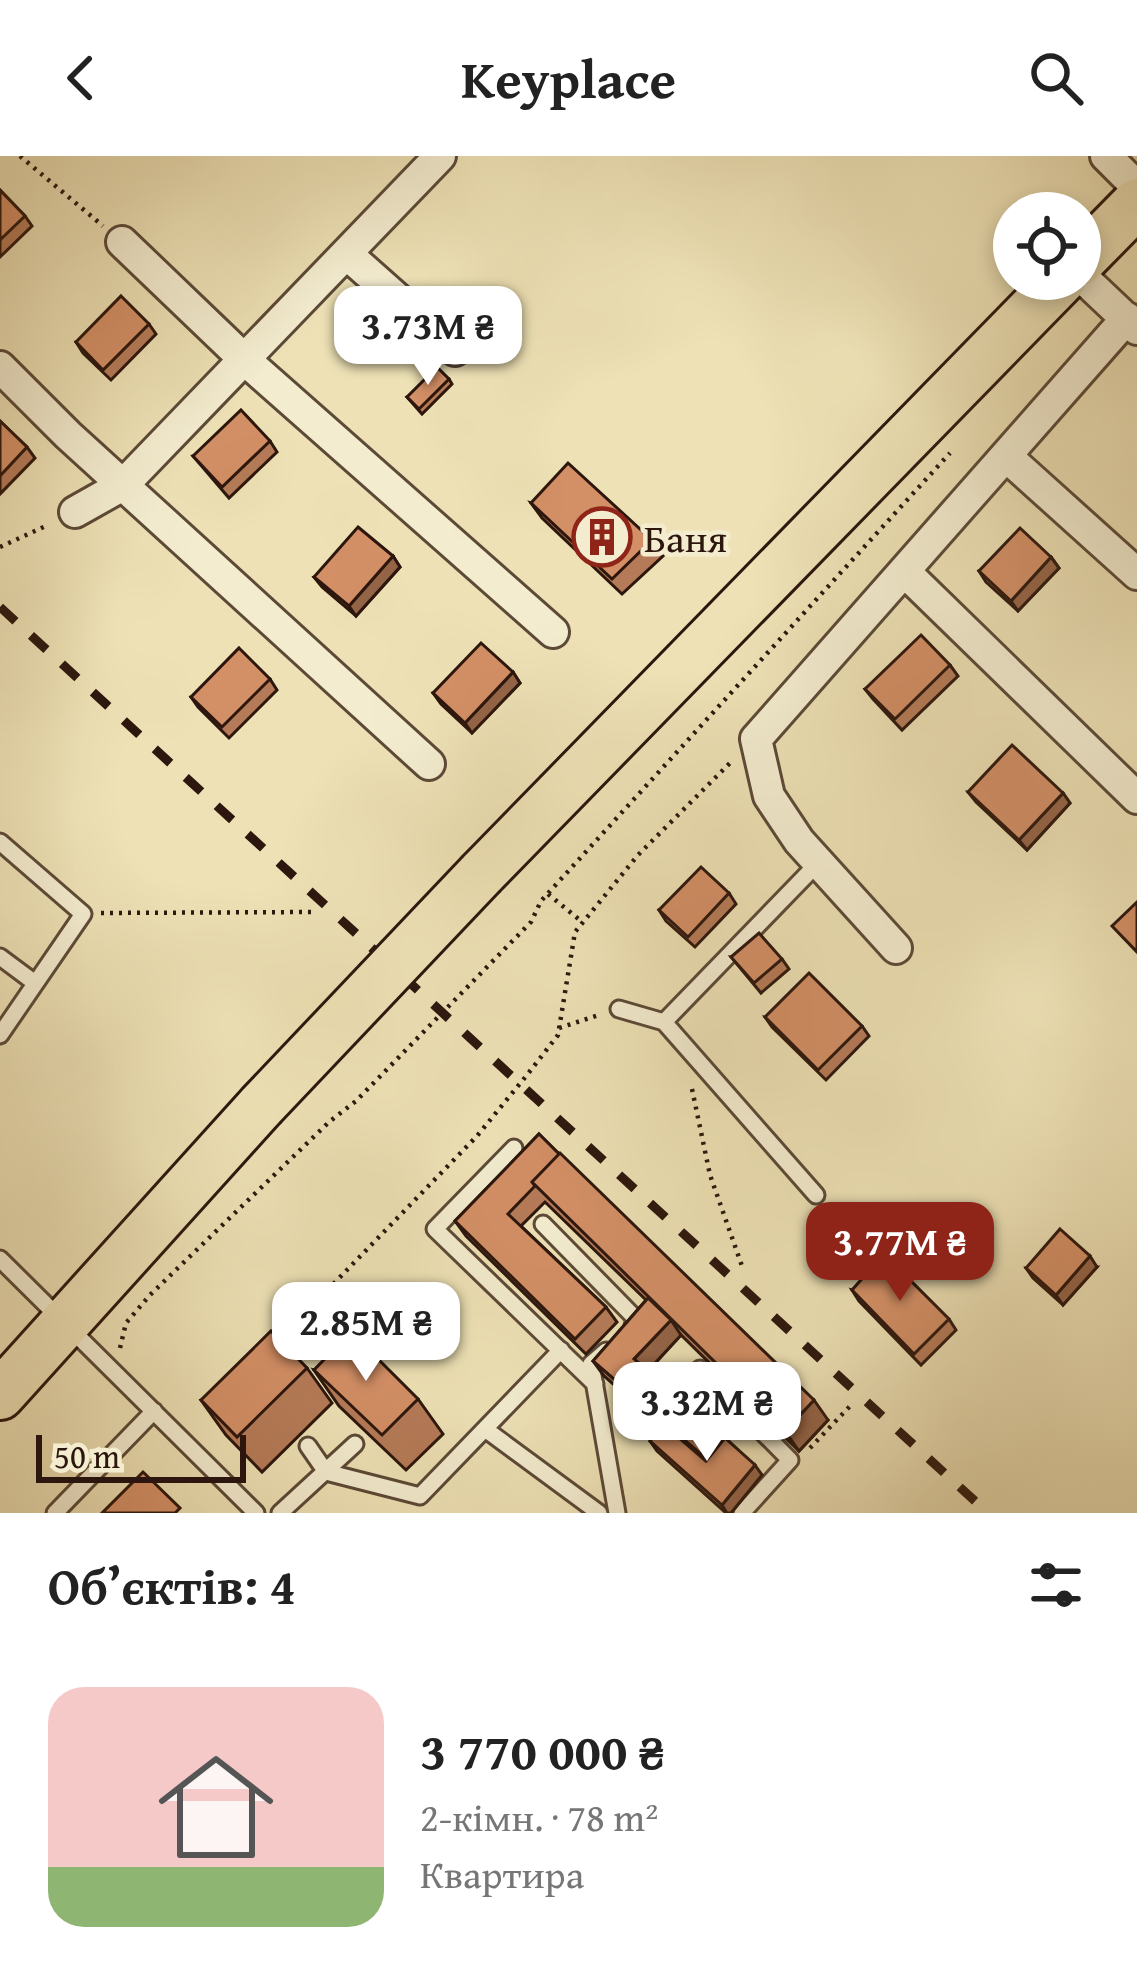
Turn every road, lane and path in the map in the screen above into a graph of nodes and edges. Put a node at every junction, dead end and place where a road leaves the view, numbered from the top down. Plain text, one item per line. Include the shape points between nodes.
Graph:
1 (20, 156) edge
2 (440, 156) edge
3 (1106, 156) edge
4 (1137, 187) edge
5 (1137, 203) edge
6 (1101, 240) edge
7 (122, 242) joint
8 (348, 255) junction
9 (1101, 295) edge
10 (1041, 300) edge
11 (1132, 324) edge
12 (455, 350) dead end
13 (245, 361) junction
14 (0, 367) edge
15 (950, 452) dead end
16 (1006, 456) junction
17 (123, 485) junction
18 (75, 512) joint
19 (0, 547) edge
20 (904, 571) junction
21 (1137, 574) edge
22 (553, 632) dead end
23 (756, 739) junction
24 (429, 764) dead end
25 (1137, 798) edge
26 (0, 842) edge
27 (818, 862) junction
28 (548, 894) junction
29 (314, 912) dead end
30 (83, 914) junction
31 (583, 922) junction
32 (896, 948) dead end
33 (0, 957) edge
34 (35, 983) junction
35 (620, 1009) joint
36 (664, 1022) junction
37 (559, 1028) junction
38 (0, 1035) edge
39 (682, 1043) junction
40 (514, 1148) dead end
41 (816, 1195) dead end
42 (543, 1224) edge
43 (0, 1259) edge
44 (742, 1266) dead end
45 (65, 1323) junction
46 (561, 1350) junction
47 (263, 1357) edge
48 (124, 1365) dead end
49 (700, 1369) edge
50 (595, 1384) junction
51 (0, 1395) edge
52 (853, 1403) dead end
53 (154, 1412) junction
54 (485, 1429) junction
55 (355, 1444) edge
56 (308, 1446) dead end
57 (790, 1460) junction
58 (326, 1472) junction
59 (55, 1513) edge
60 (256, 1513) edge
61 (280, 1513) edge
62 (599, 1513) edge
63 (617, 1513) edge
64 (742, 1513) edge

1 - 7 path
2 - 8 street
3 - 4 street
5 - 6 main road
7 - 13 street
8 - 12 street
8 - 13 street
9 - 11 street
10 - 45 main road, bridge via 482,873
11 - 16 street
13 - 17 street
13 - 22 street
14 - 17 street
15 - 28 path
16 - 20 street
16 - 21 street
17 - 18 street
17 - 24 street
18 - 19 path
20 - 23 street
20 - 25 street
23 - 27 street via 769,796
23 - 31 path via 684,806
26 - 30 lane
27 - 32 street
27 - 36 lane
28 - 31 path
28 - 48 path via 531,922 370,1087 150,1295 126,1323 119,1343
29 - 30 path
30 - 34 lane
31 - 37 path
33 - 34 lane
34 - 38 lane
35 - 36 lane
35 - 37 path
36 - 39 lane
37 - 47 path via 477,1136
39 - 41 lane
39 - 44 path via 710,1175
40 - 46 lane via 436,1229
42 - 50 lane via 638,1321 591,1364
43 - 45 lane
45 - 51 main road
45 - 53 lane
46 - 50 lane
46 - 54 lane
49 - 57 lane
50 - 63 lane
52 - 57 path
53 - 59 lane
53 - 60 lane
54 - 58 lane via 420,1496
54 - 62 lane
55 - 58 lane
56 - 58 lane
57 - 64 lane
58 - 61 lane

